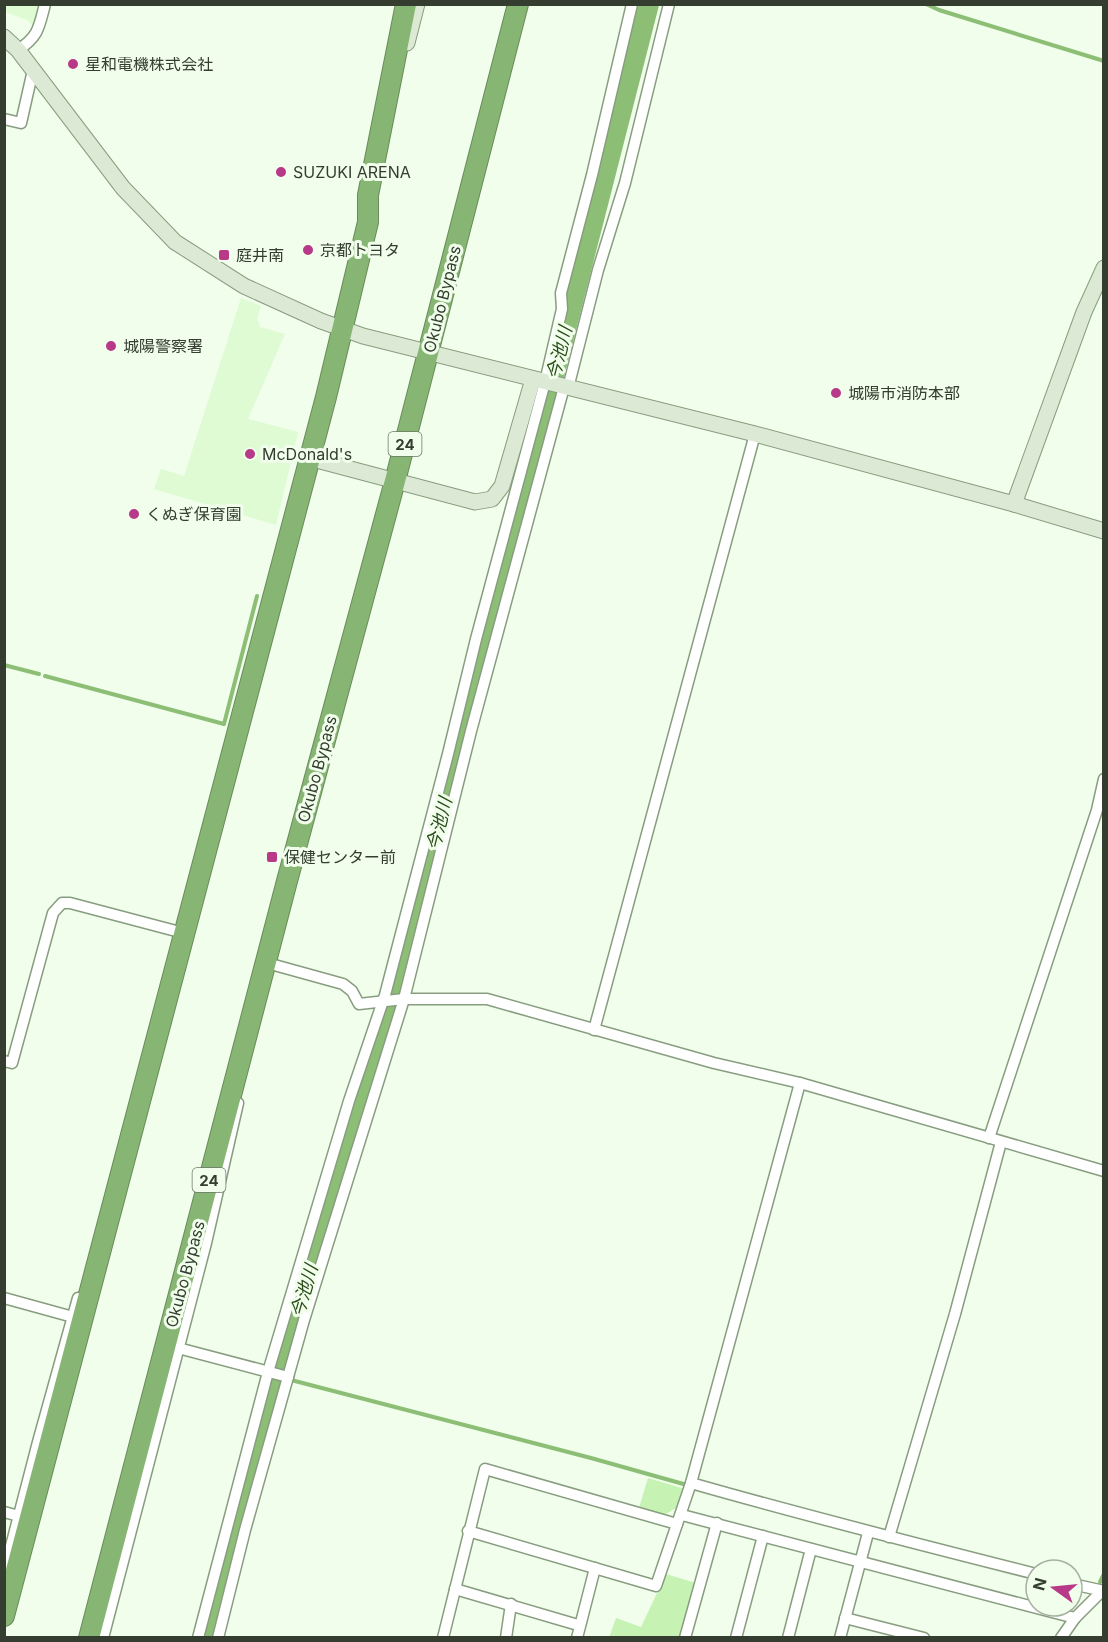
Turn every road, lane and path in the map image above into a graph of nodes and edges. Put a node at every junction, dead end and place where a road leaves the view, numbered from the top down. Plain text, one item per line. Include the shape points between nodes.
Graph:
1 (45, 4) edge
2 (406, 4) edge
3 (417, 4) edge
4 (518, 4) edge
5 (632, 4) edge
6 (669, 4) edge
7 (4, 37) edge
8 (18, 50) junction
9 (33, 70) junction
10 (4, 119) edge
11 (380, 145) junction
12 (1104, 268) edge
13 (342, 329) junction
14 (429, 352) junction
15 (539, 380) junction
16 (565, 387) junction
17 (755, 434) junction
18 (309, 458) junction
19 (395, 481) junction
20 (1014, 504) junction
21 (1104, 531) edge
22 (1104, 779) edge
23 (184, 940) junction
24 (267, 963) junction
25 (402, 1000) junction
26 (383, 1002) junction
27 (594, 1030) junction
28 (4, 1061) edge
29 (800, 1083) junction
30 (989, 1138) junction
31 (1002, 1142) junction
32 (128, 1151) junction
33 (1104, 1171) edge
34 (4, 1298) edge
35 (73, 1317) junction
36 (178, 1348) junction
37 (269, 1372) junction
38 (287, 1379) junction
39 (691, 1483) junction
40 (4, 1512) edge
41 (19, 1516) junction
42 (679, 1519) junction
43 (717, 1523) junction
44 (468, 1531) junction
45 (868, 1533) junction
46 (763, 1536) junction
47 (889, 1537) junction
48 (811, 1549) junction
49 (860, 1562) junction
50 (595, 1568) junction
51 (1024, 1572) edge
52 (4, 1573) edge
53 (1084, 1587) edge
54 (455, 1588) junction
55 (1103, 1591) edge
56 (511, 1604) junction
57 (1024, 1605) edge
58 (1084, 1609) edge
59 (4, 1616) edge
60 (845, 1618) junction
61 (1075, 1618) edge
62 (579, 1625) junction
63 (89, 1638) edge
64 (103, 1638) edge
65 (198, 1638) edge
66 (218, 1638) edge
67 (443, 1638) edge
68 (506, 1638) edge
69 (577, 1638) edge
70 (686, 1638) edge
71 (736, 1638) edge
72 (788, 1638) edge
73 (840, 1638) edge
74 (924, 1638) edge
75 (1060, 1638) edge

1 - 8 street via 38,31
2 - 11 highway
3 - 11 street
4 - 14 highway, Okubo Bypass / 24
5 - 15 street via 561,293 562,309
6 - 16 street via 625,183
7 - 8 street
8 - 9 street
9 - 10 street via 21,123
9 - 13 street via 123,188 175,243 244,286
11 - 13 highway via 368,195 368,222
12 - 20 street via 1084,312
13 - 14 street
13 - 18 highway
14 - 15 street
14 - 19 highway, Okubo Bypass / 24
15 - 16 street
15 - 19 street via 502,486 492,498 475,502
15 - 26 street
16 - 17 street
16 - 25 street
17 - 20 street
17 - 27 street
18 - 19 street
18 - 23 highway
19 - 24 highway, Okubo Bypass / 24
20 - 21 street
22 - 30 street
23 - 28 street via 176,931 62,903 53,913 12,1063
23 - 32 highway
24 - 26 street via 343,984 359,1004
24 - 36 street via 219,1190
24 - 63 highway, Okubo Bypass / 24
25 - 26 street
25 - 27 street via 488,999
25 - 38 street
26 - 37 street via 349,1101
27 - 29 street
29 - 30 street
29 - 39 street
30 - 31 street
31 - 33 street
31 - 47 street
32 - 35 street via 113,1178
32 - 59 highway
34 - 35 street
35 - 41 street
36 - 37 street
36 - 64 street
37 - 38 street
37 - 65 street
38 - 66 street
39 - 42 street
39 - 45 street
40 - 41 street
41 - 52 street
42 - 43 street
42 - 44 street via 485,1469
42 - 50 street via 656,1586
43 - 46 street
43 - 70 street
44 - 50 street
44 - 54 street
45 - 47 street
45 - 49 street
46 - 48 street
46 - 71 street
47 - 51 street
48 - 49 street
48 - 72 street
49 - 57 street
49 - 60 street
50 - 62 street
53 - 55 street
54 - 56 street
54 - 67 street
55 - 58 street
56 - 62 street
56 - 68 street
60 - 73 street
60 - 74 street
61 - 75 street
62 - 69 street

